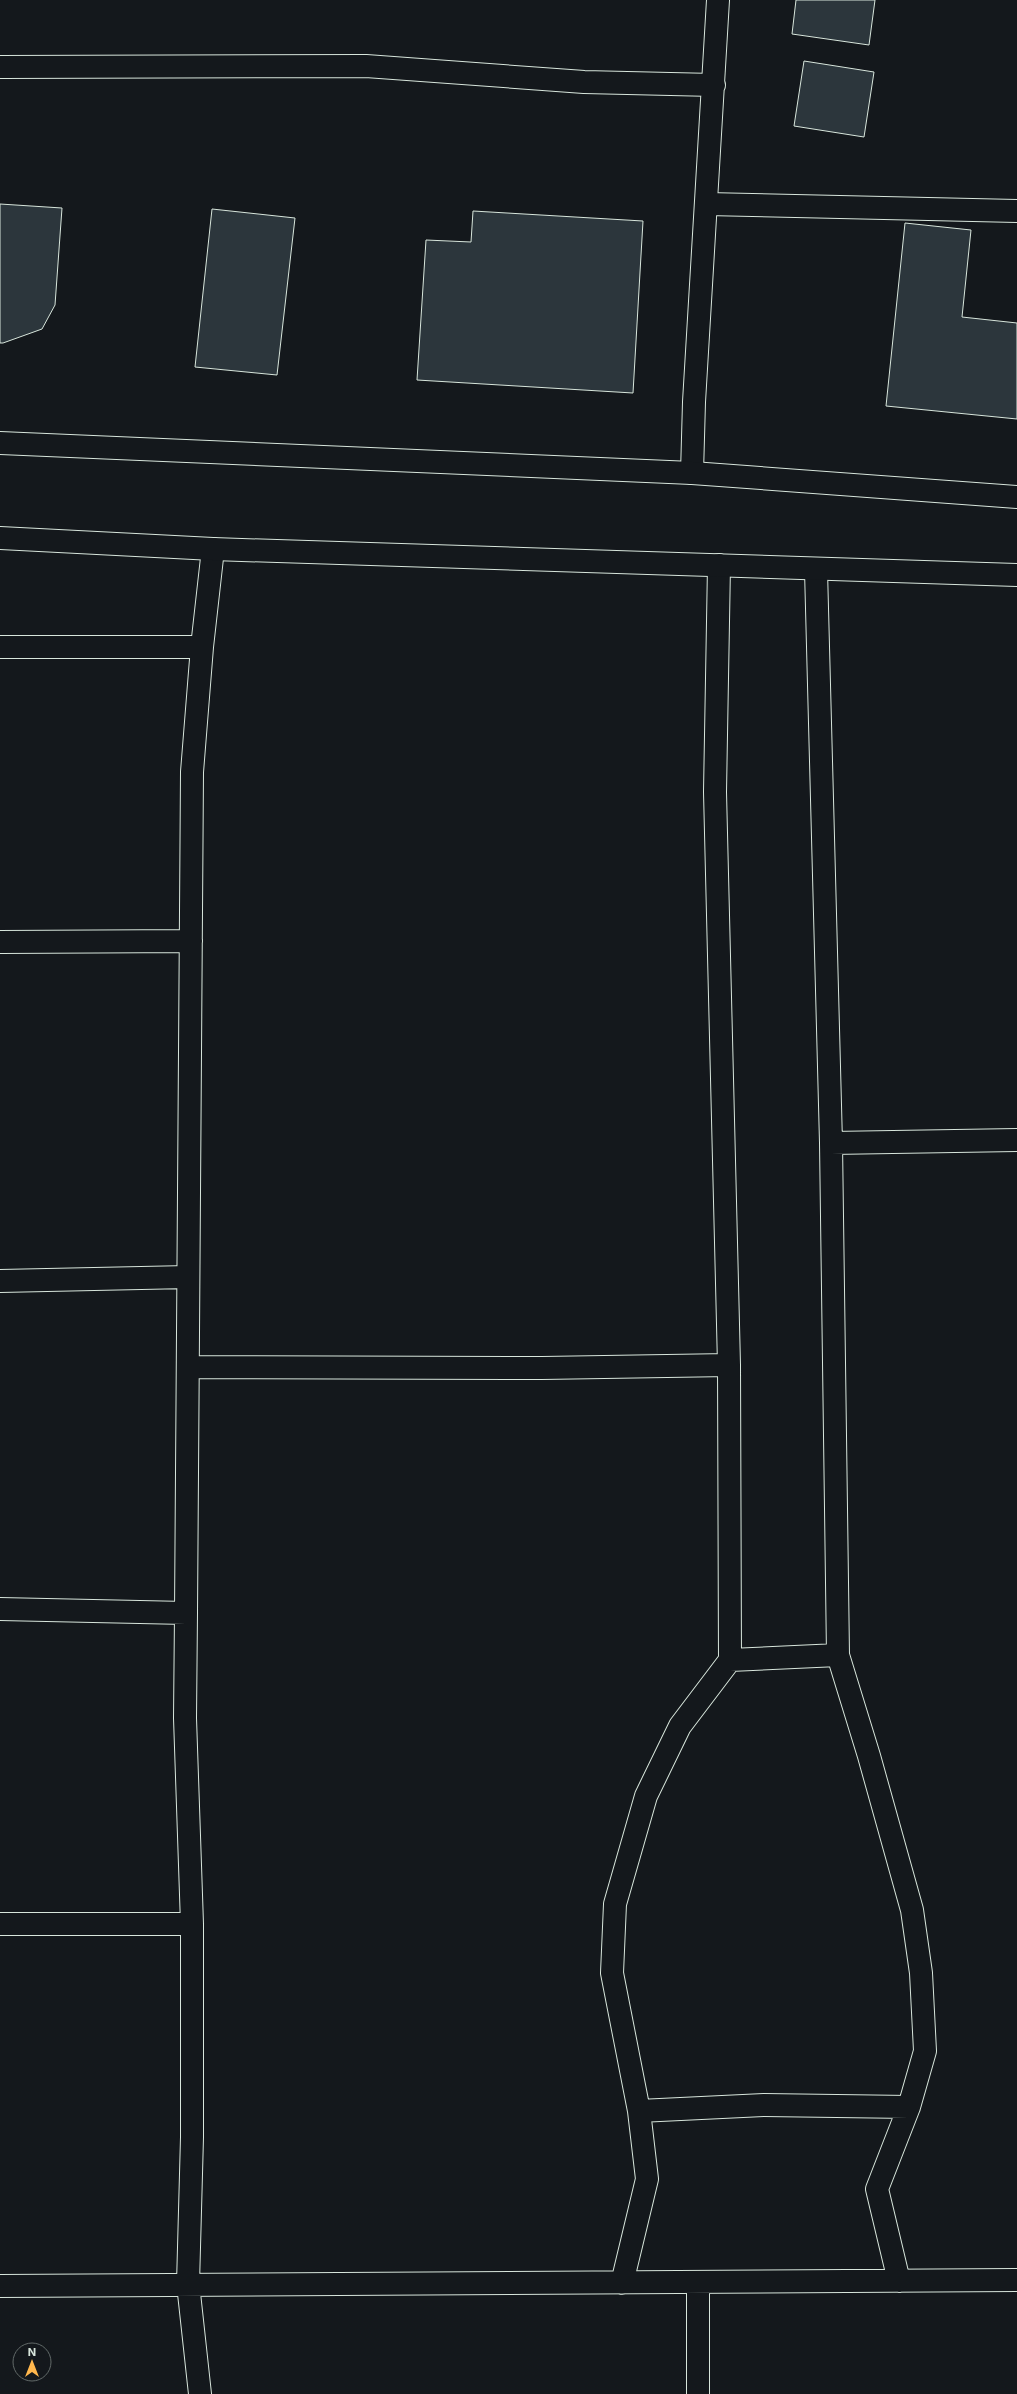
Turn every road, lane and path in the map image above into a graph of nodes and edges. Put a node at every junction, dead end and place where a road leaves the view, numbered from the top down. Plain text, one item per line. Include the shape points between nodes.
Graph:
1 (718, 0) edge
2 (0, 67) edge
3 (714, 85) junction
4 (707, 204) junction
5 (1017, 211) edge
6 (0, 443) edge
7 (692, 473) junction
8 (1017, 497) edge
9 (0, 538) edge
10 (213, 549) junction
11 (719, 565) junction
12 (816, 570) junction
13 (1017, 575) edge
14 (0, 647) edge
15 (202, 648) junction
16 (191, 941) junction
17 (0, 942) edge
18 (1017, 1140) edge
19 (831, 1142) junction
20 (188, 1277) junction
21 (0, 1281) edge
22 (729, 1365) junction
23 (189, 1367) junction
24 (0, 1609) edge
25 (186, 1613) junction
26 (838, 1655) junction
27 (730, 1660) junction
28 (0, 1924) edge
29 (192, 1924) junction
30 (909, 2107) junction
31 (638, 2111) junction
32 (1017, 2280) edge
33 (899, 2281) junction
34 (698, 2282) junction
35 (622, 2283) junction
36 (188, 2284) junction
37 (0, 2286) edge
38 (200, 2394) edge
39 (698, 2394) edge

1 - 3 main road
2 - 3 main road via 366,66 584,82
3 - 4 main road
4 - 5 main road
4 - 7 main road
6 - 7 main road
7 - 8 main road
9 - 10 main road
10 - 11 main road
10 - 15 main road
11 - 12 main road
11 - 22 main road via 715,792
12 - 13 main road
12 - 19 main road
14 - 15 main road
15 - 16 main road via 192,772
16 - 17 main road
16 - 20 main road
18 - 19 main road
19 - 26 main road
20 - 21 main road
20 - 23 main road
22 - 23 main road via 542,1368
22 - 27 main road
23 - 25 main road
24 - 25 main road
25 - 29 main road via 185,1718
26 - 27 main road
26 - 30 main road via 912,1910 921,1973 925,2051
27 - 31 main road via 680,1726 646,1796 615,1904 612,1973
28 - 29 main road
29 - 36 main road via 192,2137
30 - 31 main road via 764,2105
30 - 33 main road via 877,2189
31 - 35 main road via 647,2179
32 - 33 main road
33 - 34 main road
34 - 35 main road
34 - 39 main road
35 - 36 main road
36 - 37 main road
36 - 38 main road

